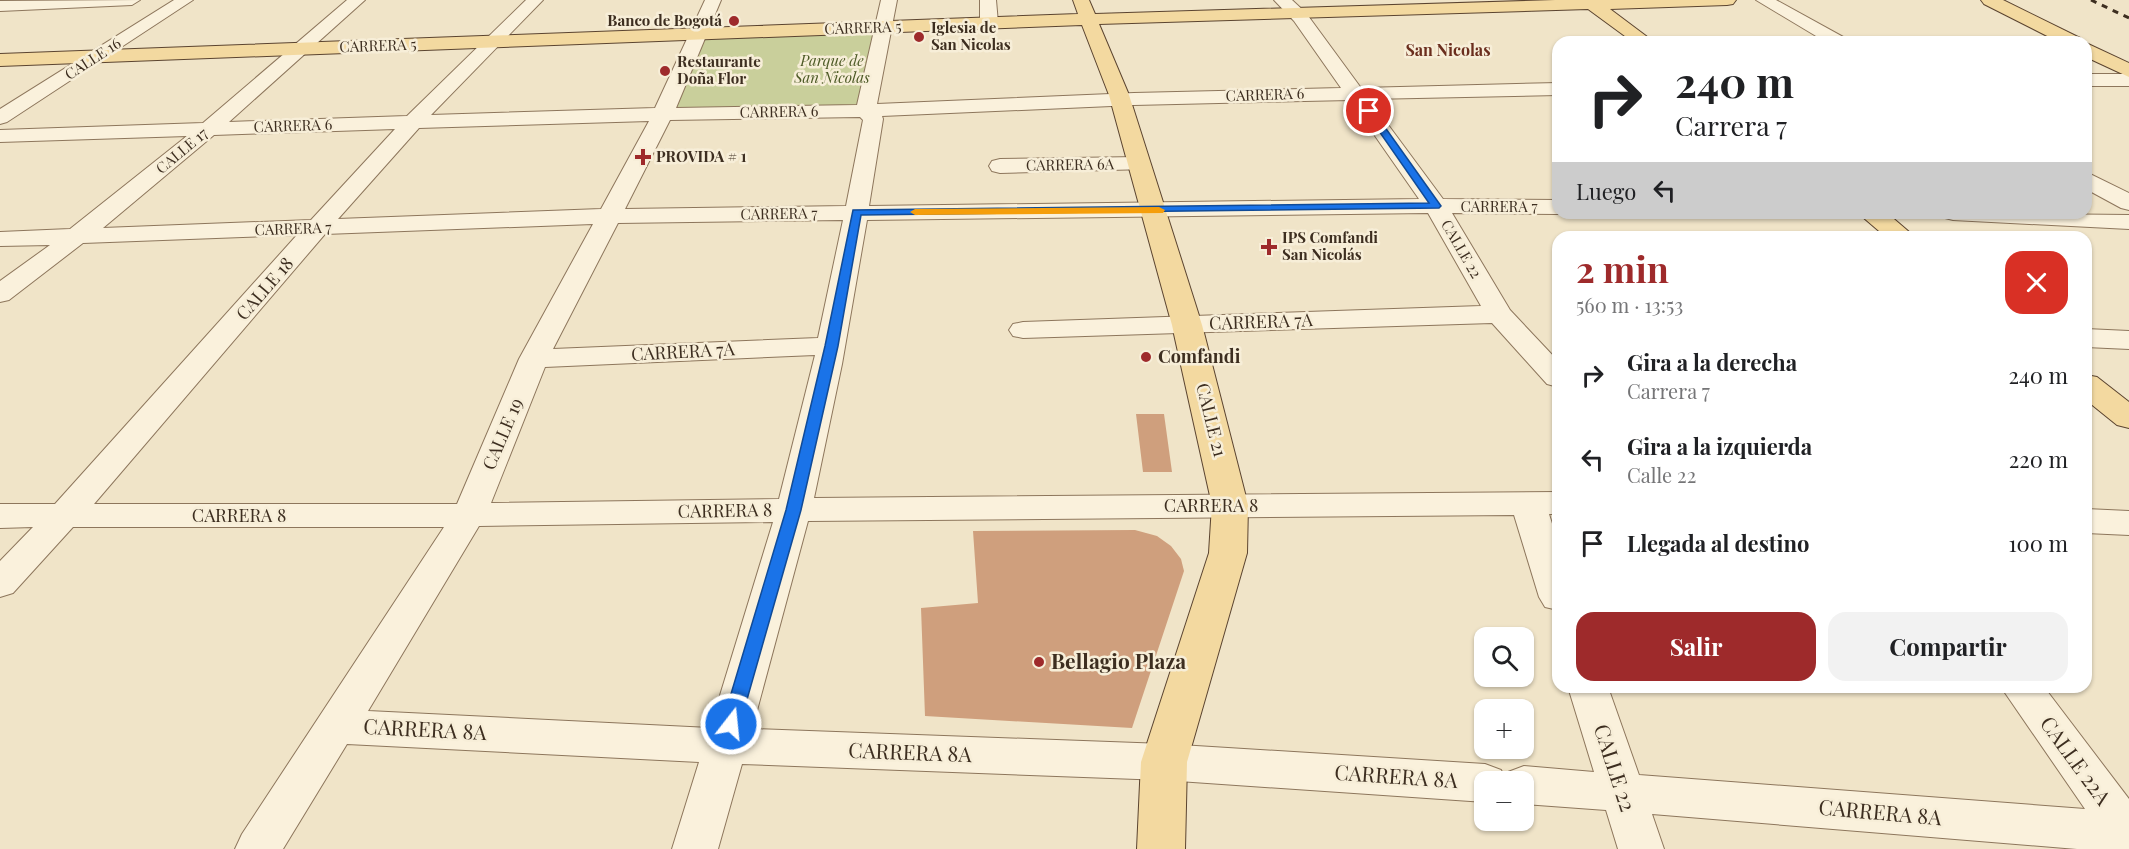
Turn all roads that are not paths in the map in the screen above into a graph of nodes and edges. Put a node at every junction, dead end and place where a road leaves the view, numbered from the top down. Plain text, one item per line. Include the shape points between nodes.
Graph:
1 (132, 0) edge
2 (185, 0) edge
3 (357, 0) edge
4 (535, 0) edge
5 (713, 0) edge
6 (889, 0) edge
7 (987, 0) edge
8 (1080, 0) edge
9 (1727, 0) edge
10 (1764, 0) edge
11 (1990, 0) edge
12 (23, 2) edge
13 (1590, 2) edge
14 (0, 6) edge
15 (1289, 7) edge
16 (0, 14) edge
17 (1088, 20) junction
18 (989, 23) junction
19 (882, 27) junction
20 (699, 34) junction
21 (1637, 36) edge
22 (1828, 36) edge
23 (2061, 36) edge
24 (490, 42) junction
25 (303, 48) junction
26 (2092, 52) edge
27 (98, 55) junction
28 (0, 60) edge
29 (2129, 71) edge
30 (2092, 80) edge
31 (2129, 80) edge
32 (1552, 89) edge
33 (1356, 92) junction
34 (1120, 99) junction
35 (867, 111) junction
36 (663, 114) junction
37 (0, 118) edge
38 (412, 122) junction
39 (208, 129) junction
40 (0, 136) edge
41 (1139, 164) junction
42 (2092, 182) edge
43 (2129, 203) edge
44 (1436, 206) junction
45 (1552, 207) edge
46 (1153, 211) junction
47 (856, 212) junction
48 (998, 212) junction
49 (609, 216) junction
50 (1879, 219) edge
51 (2070, 219) edge
52 (2129, 222) edge
53 (318, 228) junction
54 (1894, 231) edge
55 (79, 236) junction
56 (0, 239) edge
57 (0, 294) edge
58 (1499, 314) junction
59 (1187, 325) junction
60 (1023, 330) dead end
61 (2092, 338) edge
62 (2129, 340) edge
63 (831, 346) junction
64 (534, 359) junction
65 (1552, 371) edge
66 (2092, 389) edge
67 (2129, 418) edge
68 (1543, 503) edge
69 (1230, 505) junction
70 (794, 510) junction
71 (469, 515) junction
72 (0, 516) edge
73 (66, 517) junction
74 (2092, 521) edge
75 (2129, 523) edge
76 (1552, 559) edge
77 (0, 584) edge
78 (1590, 693) edge
79 (2025, 693) edge
80 (336, 726) junction
81 (725, 746) junction
82 (1164, 762) junction
83 (1474, 782) edge
84 (1534, 786) edge
85 (1622, 792) junction
86 (2128, 833) edge
87 (258, 849) edge
88 (694, 849) edge
89 (1161, 849) edge
90 (1641, 849) edge

1 - 12 street
2 - 27 street, CALLE 16
3 - 25 street, CALLE 17
4 - 24 street, CALLE 18
5 - 20 street, CALLE 19
6 - 19 street
7 - 18 street
8 - 17 main road, CALLE 21
9 - 13 main road, CARRERA 5
10 - 22 street
11 - 23 main road
12 - 14 street
12 - 16 street
13 - 15 main road, CARRERA 5
13 - 21 main road
15 - 17 main road, CARRERA 5
15 - 33 street, CALLE 22
17 - 18 main road, CARRERA 5
17 - 34 main road, CALLE 21
18 - 19 main road, CARRERA 5
19 - 20 main road, CARRERA 5
19 - 35 street
20 - 24 main road, CARRERA 5
20 - 36 street, CALLE 19
24 - 25 main road, CARRERA 5
24 - 38 street, CALLE 18
25 - 27 main road, CARRERA 5
25 - 39 street, CALLE 17
26 - 29 main road
27 - 28 main road, CARRERA 5
27 - 37 street, CALLE 16
30 - 31 street
32 - 33 street, CARRERA 6
33 - 34 street, CARRERA 6
33 - 44 street, CALLE 22
34 - 35 street, CARRERA 6
34 - 41 main road, CALLE 21
35 - 36 street, CARRERA 6
35 - 47 street via 873,118
36 - 38 street, CARRERA 6
36 - 49 street, CALLE 19
38 - 39 street, CARRERA 6
38 - 53 street, CALLE 18
39 - 40 street, CARRERA 6
39 - 55 street, CALLE 17
41 - 46 main road, CALLE 21
41 - 48 street, CARRERA 6A via 1001,155
42 - 43 street
44 - 45 street, CARRERA 7
44 - 46 street, CARRERA 7
44 - 58 street, CALLE 22
46 - 48 street, CARRERA 7
46 - 59 main road, CALLE 21
47 - 48 street, CARRERA 7
47 - 49 street, CARRERA 7
47 - 63 street
49 - 53 street, CARRERA 7
49 - 64 street, CALLE 19
50 - 54 main road
51 - 52 street
53 - 55 street, CARRERA 7
53 - 73 street, CALLE 18
55 - 56 street, CARRERA 7
55 - 57 street, CALLE 17
58 - 59 street, CARRERA 7A
58 - 65 street, CALLE 22
59 - 60 street, CARRERA 7A
59 - 69 main road, CALLE 21
61 - 62 street
63 - 64 street, CARRERA 7A
63 - 70 street
64 - 71 street, CALLE 19
66 - 67 main road
68 - 69 street, CARRERA 8
68 - 76 street
69 - 70 street, CARRERA 8
69 - 82 main road, CALLE 21 via 1228,553
70 - 71 street, CARRERA 8
70 - 81 street
71 - 73 street, CARRERA 8
71 - 80 street, CALLE 19
72 - 73 street, CARRERA 8
73 - 77 street, CALLE 18
74 - 75 street
78 - 85 street, CALLE 22
79 - 86 street, CALLE 22A
80 - 81 street, CARRERA 8A
80 - 87 street, CALLE 19
81 - 82 street, CARRERA 8A
81 - 88 street
82 - 83 street, CARRERA 8A
82 - 89 main road, CALLE 21
84 - 85 street, CARRERA 8A
85 - 86 street, CARRERA 8A
85 - 90 street, CALLE 22

